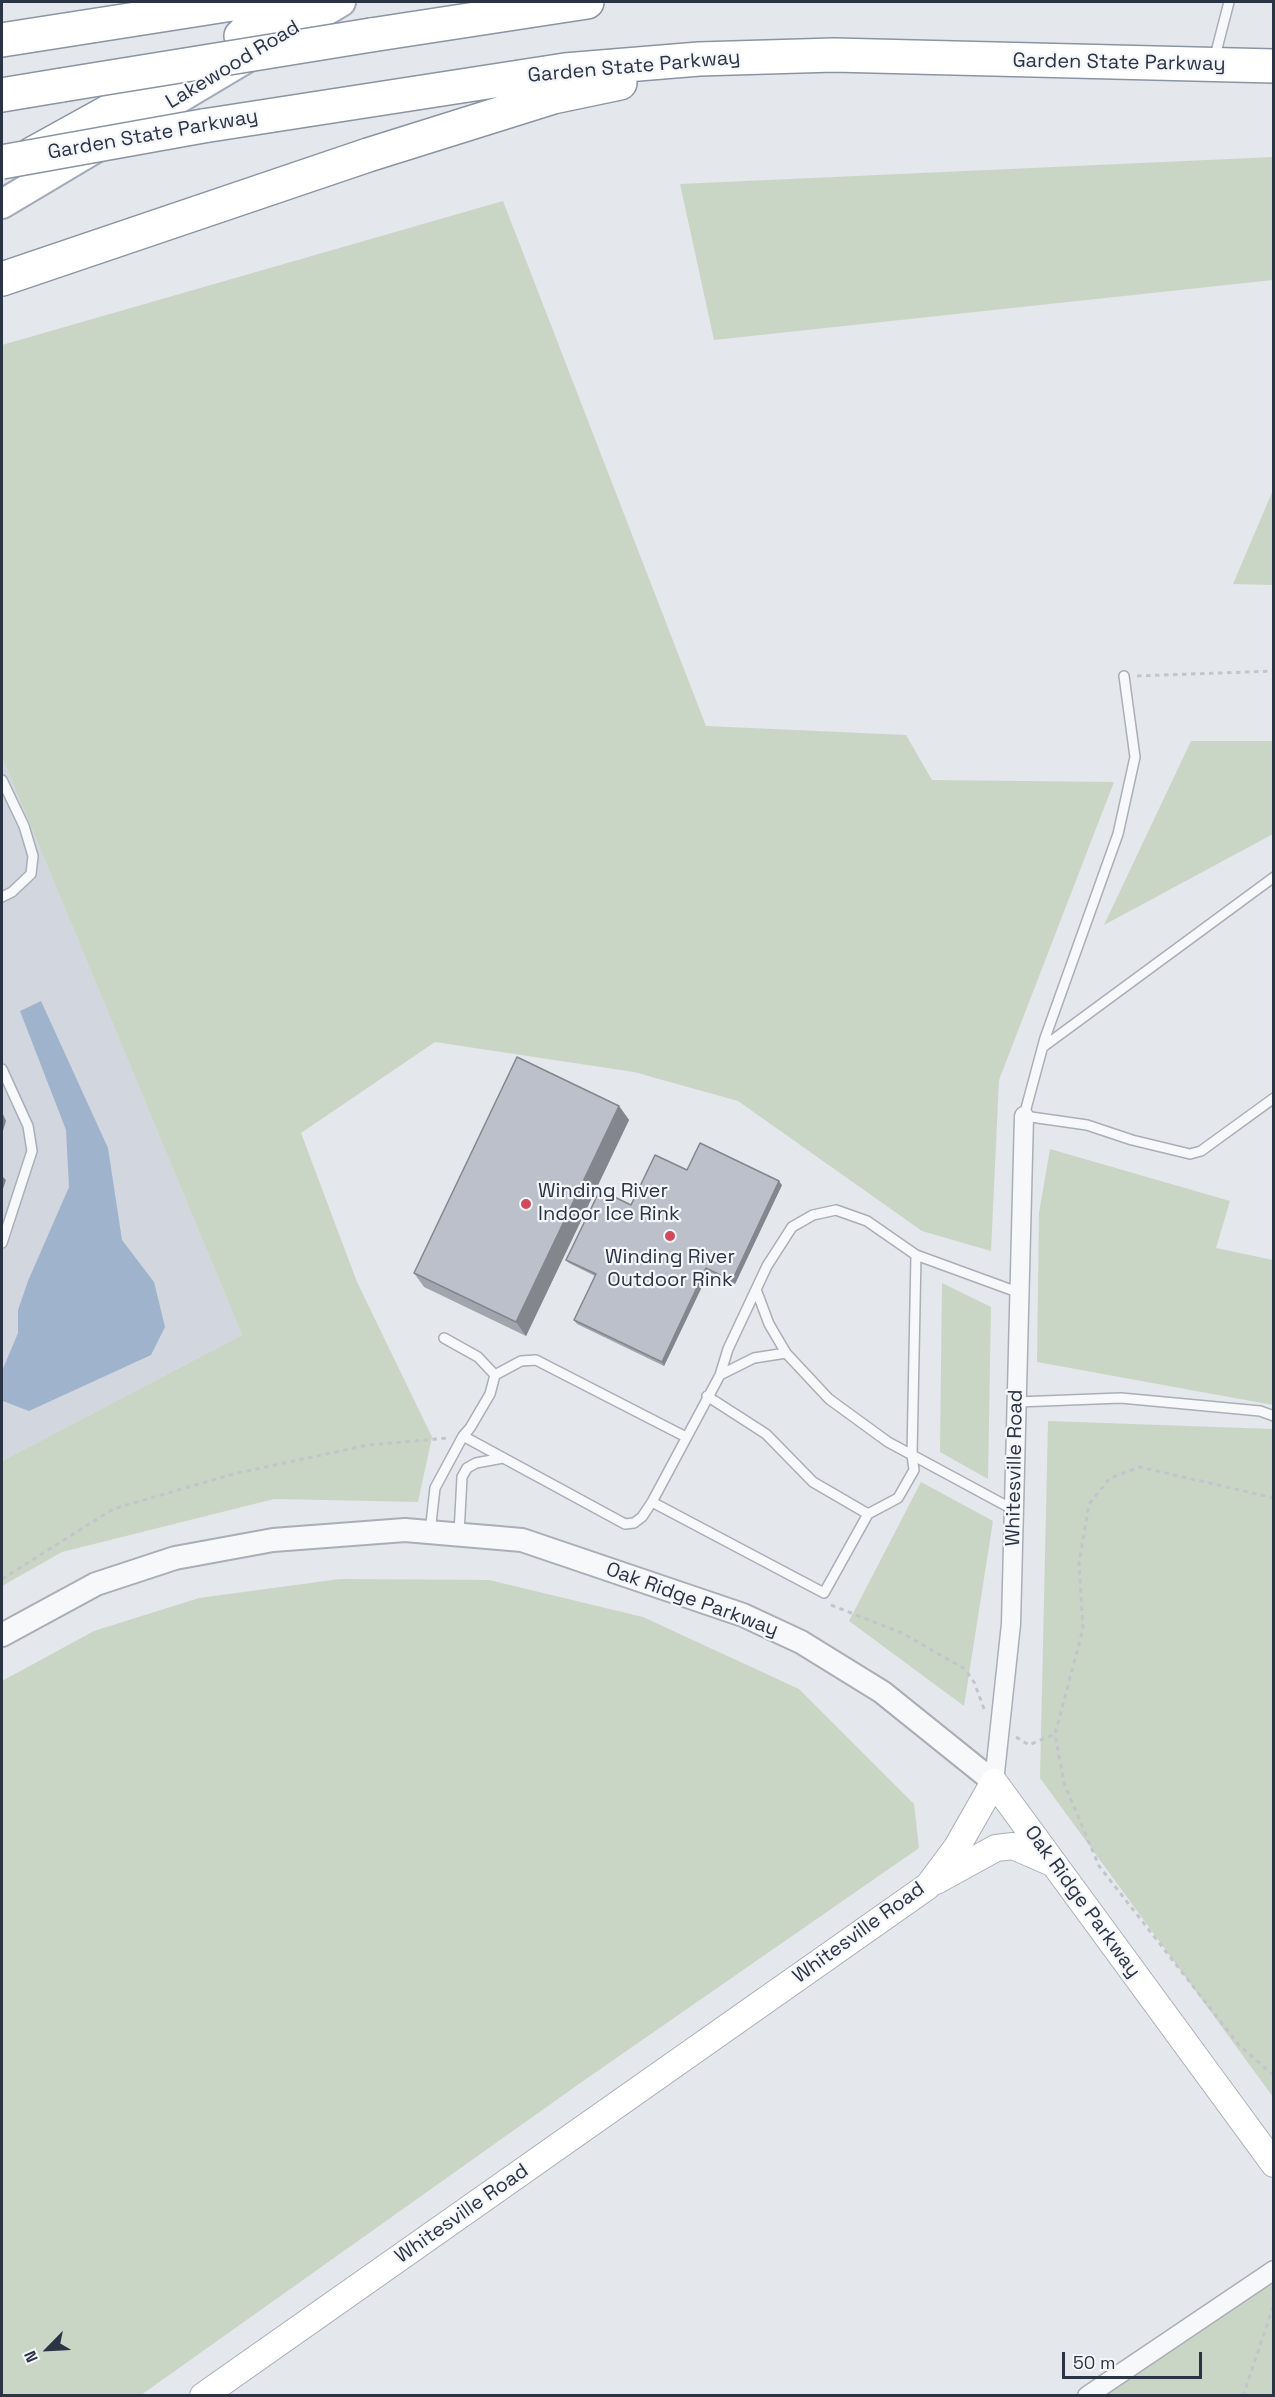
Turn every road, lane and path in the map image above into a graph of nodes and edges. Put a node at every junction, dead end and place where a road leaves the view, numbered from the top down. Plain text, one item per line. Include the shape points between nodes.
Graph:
1 (245, 2) edge
2 (276, 2) edge
3 (299, 2) edge
4 (341, 2) edge
5 (587, 2) edge
6 (1229, 2) edge
7 (241, 36) junction
8 (2, 40) edge
9 (834, 55) junction
10 (1213, 66) junction
11 (1274, 66) edge
12 (2, 95) edge
13 (2, 162) edge
14 (2, 170) edge
15 (2, 204) edge
16 (2, 279) edge
17 (1274, 671) edge
18 (1124, 676) joint
19 (2, 780) edge
20 (1274, 877) edge
21 (2, 897) edge
22 (1043, 1047) junction
23 (2, 1069) edge
24 (1274, 1098) edge
25 (1024, 1116) junction
26 (2, 1243) edge
27 (916, 1255) junction
28 (757, 1292) junction
29 (1020, 1293) junction
30 (444, 1338) dead end
31 (786, 1353) junction
32 (495, 1375) junction
33 (720, 1375) junction
34 (707, 1396) junction
35 (1017, 1402) junction
36 (1274, 1416) edge
37 (462, 1436) junction
38 (686, 1437) junction
39 (912, 1455) junction
40 (503, 1458) junction
41 (1274, 1498) edge
42 (652, 1502) junction
43 (1014, 1510) junction
44 (868, 1514) junction
45 (430, 1532) junction
46 (459, 1534) junction
47 (2, 1579) edge
48 (821, 1602) dead end
49 (2, 1635) edge
50 (998, 1726) junction
51 (1054, 1734) junction
52 (994, 1782) junction
53 (1054, 1864) junction
54 (928, 1886) junction
55 (1274, 2076) edge
56 (1274, 2164) edge
57 (1274, 2270) edge
58 (1274, 2304) edge
59 (204, 2396) edge
60 (1087, 2396) edge
61 (1243, 2396) edge

1 - 8 highway
2 - 7 highway
3 - 7 main road, Lakewood Road
4 - 15 main road, Lakewood Road
5 - 12 highway, bridge
6 - 10 lane
7 - 14 highway, Lakewood Road
9 - 10 highway, Garden State Parkway
9 - 13 highway, Garden State Parkway, bridge via 565,70 203,126
9 - 16 highway via 651,78 553,97
10 - 11 highway, Garden State Parkway
17 - 18 path
18 - 22 lane via 1135,757 1118,834
19 - 21 lane via 33,856 31,874
20 - 22 lane
22 - 25 lane
23 - 26 lane via 28,1126 32,1151
24 - 25 lane via 1200,1151 1190,1154 1087,1125
25 - 29 street, Whitesville Road
27 - 28 lane via 867,1221 836,1210 813,1215 792,1227 767,1266
27 - 29 lane
27 - 39 lane
28 - 31 lane
28 - 33 lane via 728,1349
29 - 35 street, Whitesville Road
30 - 32 lane via 478,1356
31 - 33 lane via 754,1358
31 - 39 lane via 829,1399
32 - 37 lane via 490,1394
32 - 38 lane via 521,1361 536,1360
33 - 34 lane
34 - 38 lane
34 - 44 lane via 765,1434 813,1482
35 - 36 lane via 1122,1398
35 - 43 street, Whitesville Road
37 - 40 lane
37 - 45 lane via 435,1488
37 - 47 path via 368,1445 233,1474 113,1509
38 - 42 lane
39 - 43 lane
39 - 44 lane via 914,1470 898,1498
40 - 42 lane via 625,1524 642,1517
40 - 46 lane via 467,1468 462,1477
41 - 51 path via 1140,1467 1110,1478 1089,1504 1079,1563 1083,1629
42 - 44 lane via 824,1593
43 - 50 street, Whitesville Road via 1011,1624
45 - 46 street, Oak Ridge Parkway
45 - 49 street, Oak Ridge Parkway via 405,1530 273,1540 175,1558 96,1584
46 - 52 street, Oak Ridge Parkway via 522,1540 763,1624 801,1642 882,1692
48 - 50 path via 902,1633 965,1669 982,1707
50 - 51 path via 1029,1745
50 - 52 street, Whitesville Road
51 - 55 path via 1064,1784 1099,1866 1239,2045
52 - 53 main road, Oak Ridge Parkway
52 - 54 main road, Whitesville Road via 957,1847
53 - 54 main road via 1013,1846 996,1848
53 - 56 main road, Oak Ridge Parkway
54 - 59 main road, Whitesville Road
57 - 60 street
58 - 61 path

